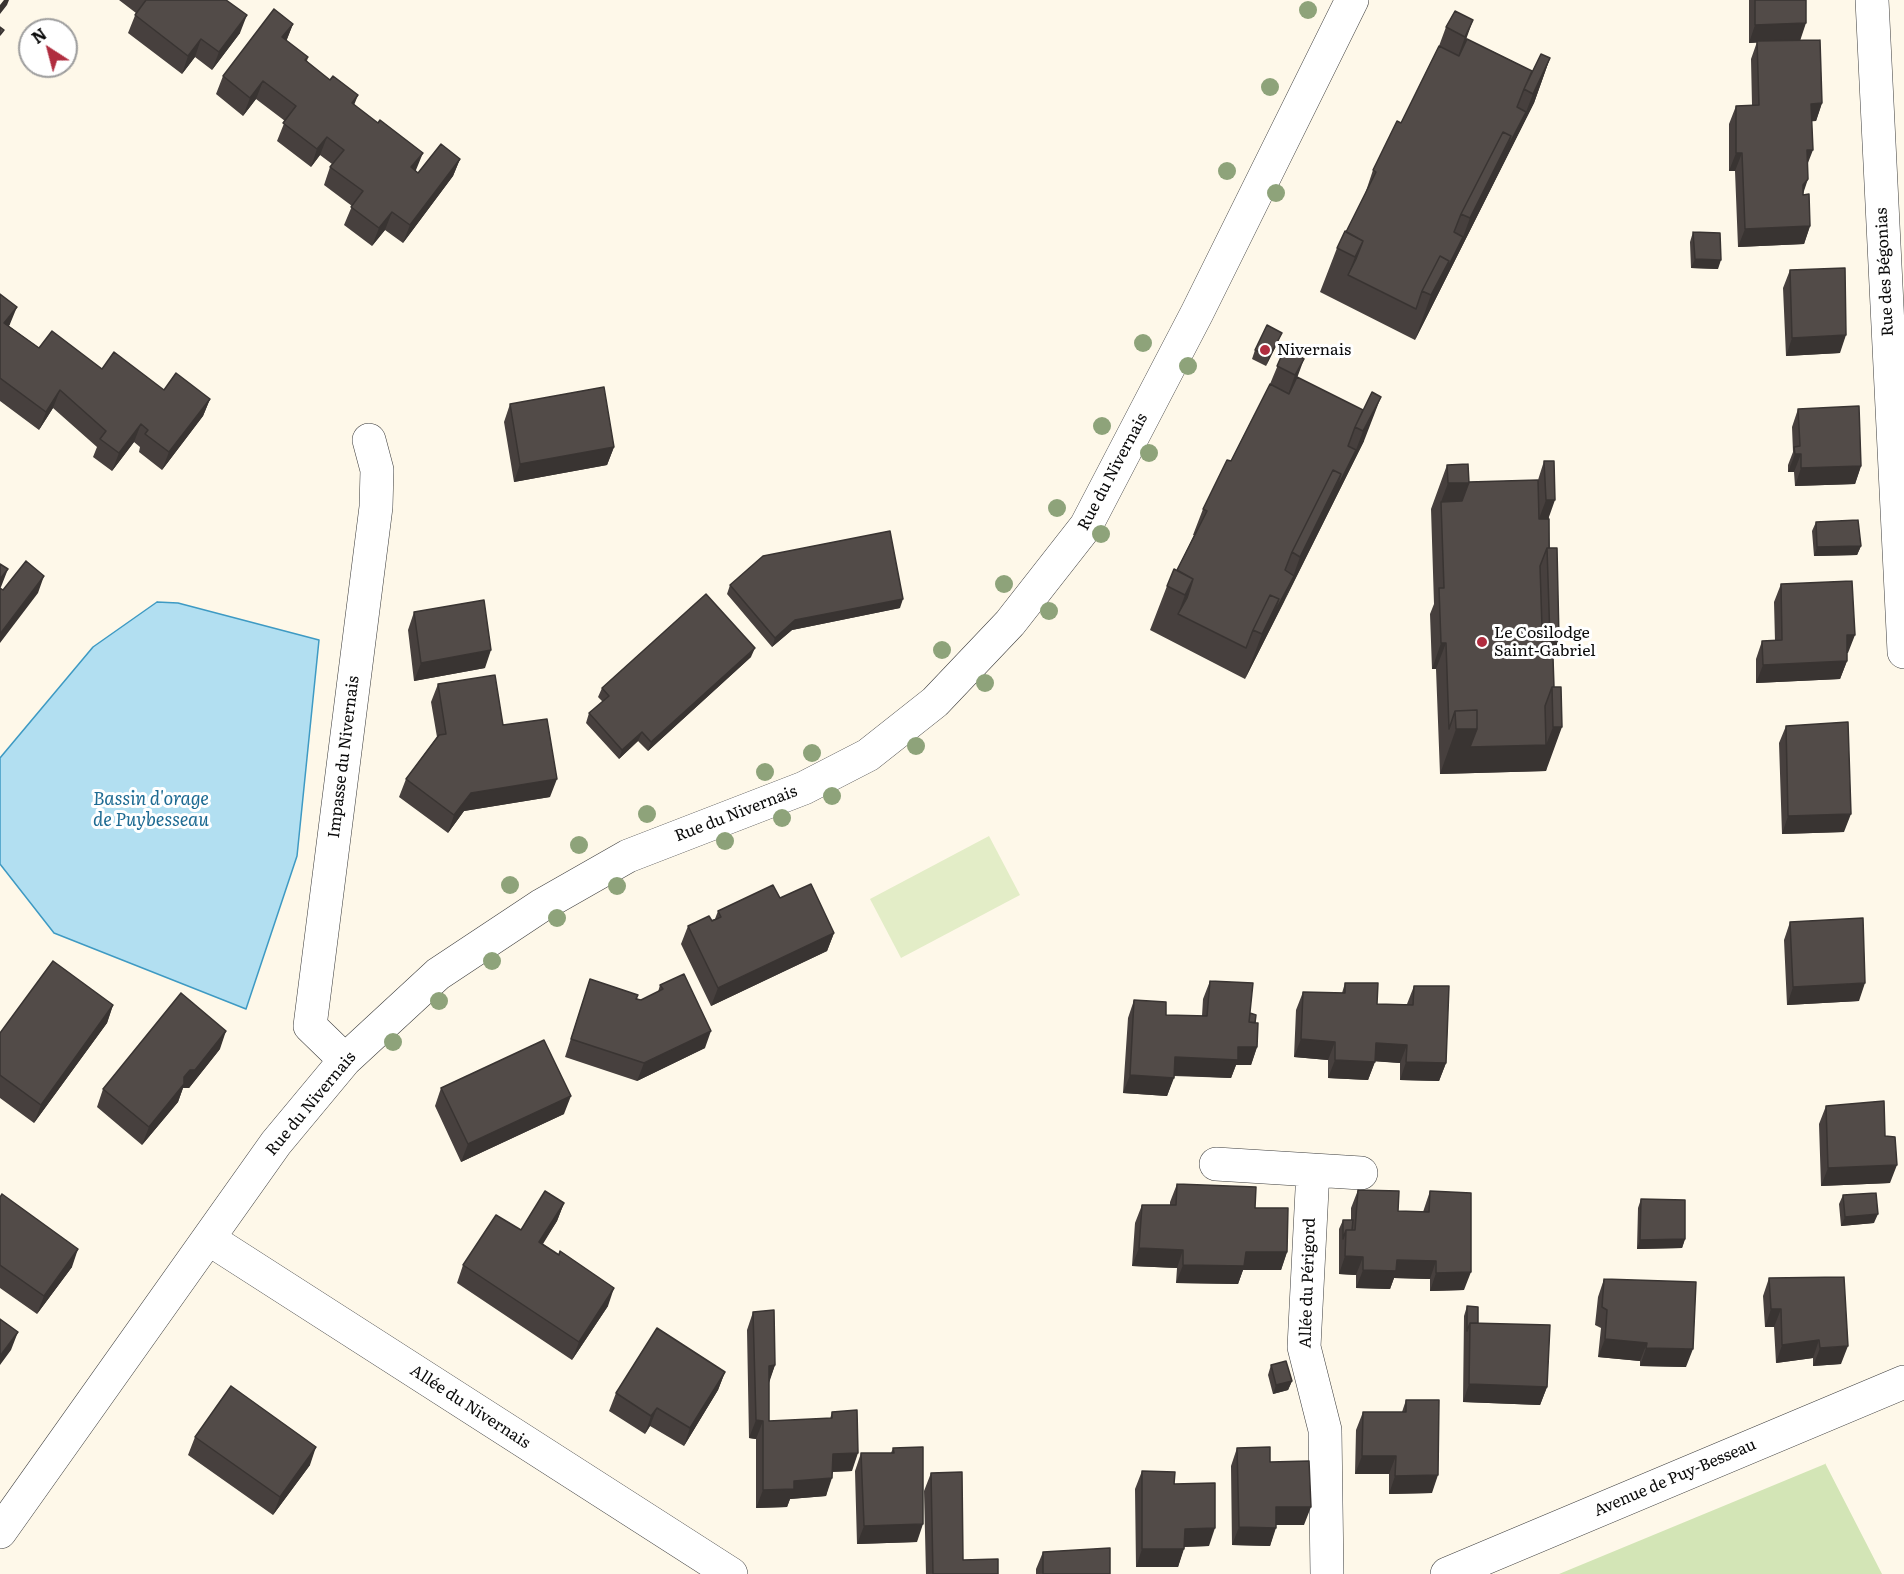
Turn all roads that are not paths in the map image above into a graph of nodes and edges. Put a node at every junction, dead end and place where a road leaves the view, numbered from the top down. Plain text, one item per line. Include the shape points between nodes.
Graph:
1 (1352, 0) edge
2 (1872, 0) edge
3 (369, 440) dead end
4 (1904, 652) edge
5 (345, 1060) junction
6 (1216, 1164) dead end
7 (1312, 1170) junction
8 (1361, 1173) dead end
9 (209, 1239) junction
10 (1904, 1382) edge
11 (0, 1532) edge
12 (731, 1574) edge
13 (1327, 1574) edge
14 (1447, 1574) edge

1 - 5 street, Rue du Nivernais via 1197,314 1086,526 1010,623 935,702 868,755 804,788 628,856 542,905 438,974
2 - 4 street, Rue des Bégonias
3 - 5 street, Impasse du Nivernais via 377,470 376,507 310,1026
5 - 9 street, Rue du Nivernais via 276,1143
6 - 7 street
7 - 8 street
7 - 13 street, Allée du Périgord via 1304,1347 1325,1430
9 - 11 street, Rue du Nivernais
9 - 12 street, Allée du Nivernais
10 - 14 street, Avenue de Puy-Besseau

